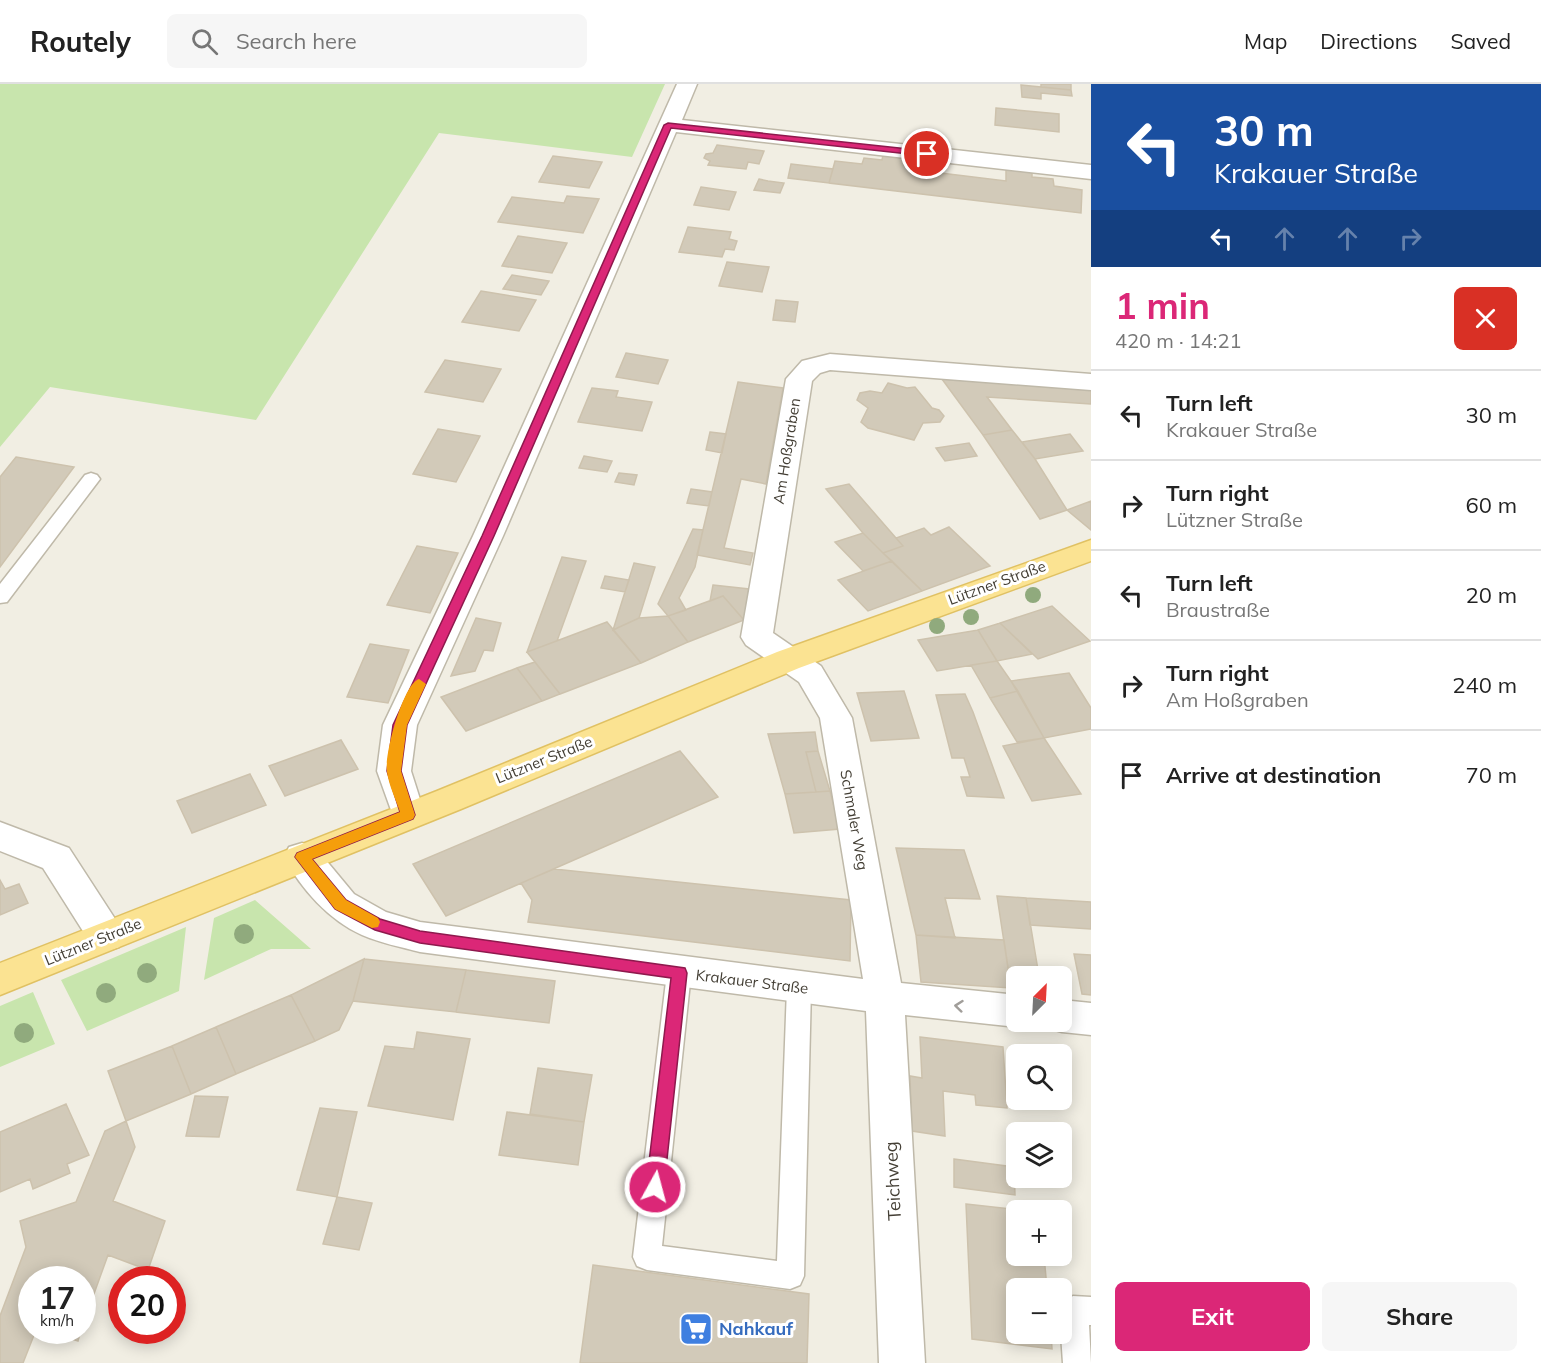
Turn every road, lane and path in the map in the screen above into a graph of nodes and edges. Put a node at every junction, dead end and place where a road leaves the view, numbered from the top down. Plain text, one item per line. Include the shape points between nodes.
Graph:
1 (687, 84) edge
2 (668, 125) junction
3 (1091, 172) edge
4 (1091, 382) edge
5 (91, 479) dead end
6 (1091, 550) edge
7 (0, 597) edge
8 (788, 660) junction
9 (408, 815) junction
10 (0, 836) edge
11 (302, 857) junction
12 (106, 936) junction
13 (679, 973) junction
14 (0, 978) edge
15 (799, 988) junction
16 (885, 998) junction
17 (1006, 1010) edge
18 (1072, 1017) edge
19 (1091, 1019) edge
20 (1091, 1311) edge
21 (902, 1363) edge
22 (1078, 1363) edge

1 - 2 street
2 - 3 street
2 - 9 street via 488,536 400,725 394,771
4 - 8 street, Am Hoßgraben via 830,362 811,367 799,379 757,637
5 - 7 lane
6 - 8 main road, Lützner Straße
8 - 9 main road, Lützner Straße
8 - 16 street, Schmaler Weg via 810,674 836,718
9 - 11 main road, Lützner Straße
10 - 12 street via 56,858
11 - 12 main road, Lützner Straße
11 - 13 street, Krakauer Straße via 341,904 375,924 420,937
12 - 14 main road, Lützner Straße
13 - 15 street, Krakauer Straße
13 - 15 lane via 647,1257 790,1276
15 - 16 street, Krakauer Straße
17 -> 16 street, Krakauer Straße
16 - 21 street, Teichweg
18 - 19 street
20 - 22 lane via 1073,1310

